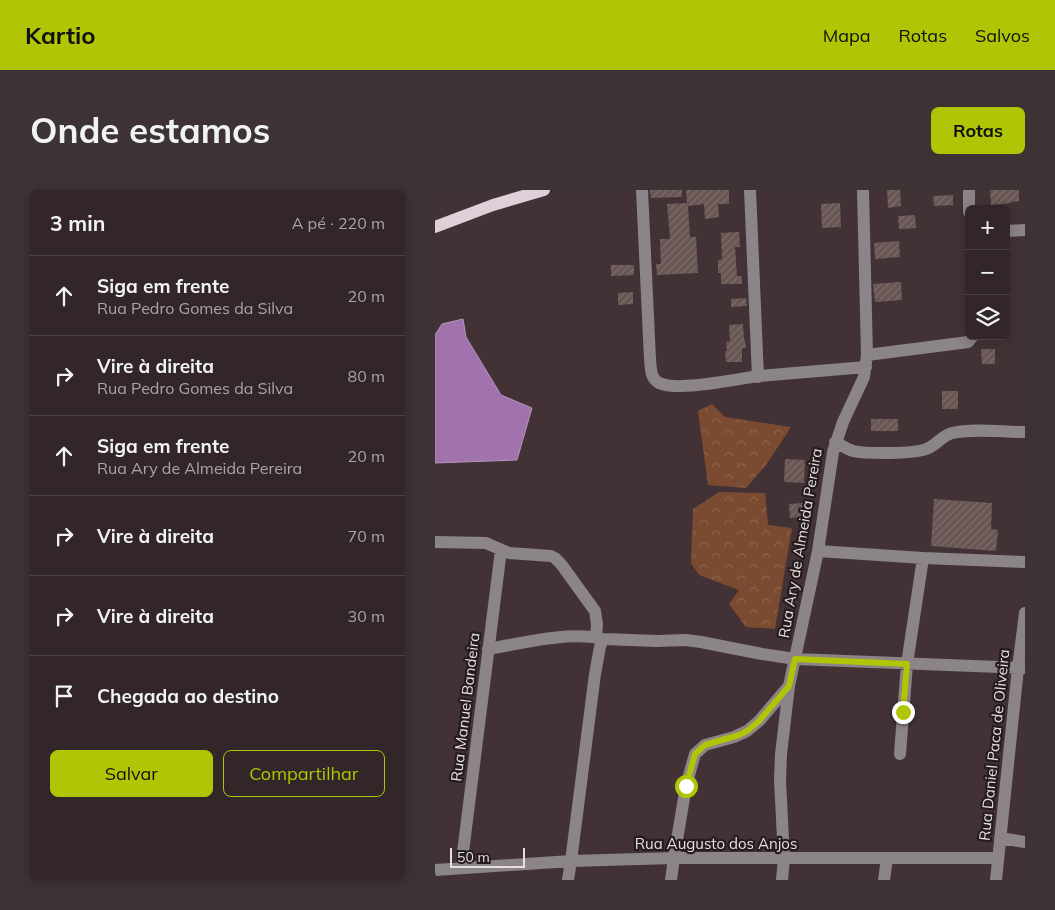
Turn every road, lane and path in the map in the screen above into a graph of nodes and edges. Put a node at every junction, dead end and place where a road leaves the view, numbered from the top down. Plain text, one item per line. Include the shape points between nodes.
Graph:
1 (544, 190) edge
2 (641, 190) edge
3 (750, 190) edge
4 (863, 190) edge
5 (969, 190) edge
6 (969, 205) edge
7 (435, 227) edge
8 (1025, 230) edge
9 (1010, 231) edge
10 (970, 340) edge
11 (867, 361) junction
12 (758, 376) junction
13 (1025, 432) edge
14 (835, 442) junction
15 (435, 542) edge
16 (501, 550) junction
17 (818, 551) junction
18 (923, 558) junction
19 (1025, 562) edge
20 (1025, 613) edge
21 (600, 638) junction
22 (488, 649) junction
23 (795, 659) junction
24 (907, 664) junction
25 (1021, 668) edge
26 (789, 686) junction
27 (900, 754) dead end
28 (1000, 838) junction
29 (1025, 842) edge
30 (674, 858) junction
31 (784, 858) junction
32 (887, 858) junction
33 (997, 858) junction
34 (571, 861) junction
35 (461, 868) junction
36 (435, 870) edge
37 (568, 880) edge
38 (671, 880) edge
39 (781, 880) edge
40 (885, 880) edge
41 (996, 880) edge

1 - 7 main road
2 - 12 street via 653,378 672,386 690,386
3 - 12 street
4 - 11 street
5 - 6 street
8 - 9 street
10 - 11 street
11 - 12 street
11 - 14 street, Rua Ary de Almeida Pereira via 864,377
13 - 14 street via 960,432 943,436 929,448 909,452 859,452
14 - 17 street, Rua Ary de Almeida Pereira
15 - 16 street via 480,542
16 - 21 street via 555,558 595,611
16 - 22 street, Rua Manuel Bandeira
17 - 18 street
17 - 23 street, Rua Ary de Almeida Pereira
18 - 19 street
18 - 24 street
20 - 25 street, Rua Daniel Paca de Oliveira
21 - 22 street via 541,639
21 - 23 street via 686,640
21 - 34 street
22 - 35 street, Rua Manuel Bandeira
23 - 24 street
23 - 26 street, Rua Ary de Almeida Pereira
24 - 25 street
24 - 27 street
25 - 28 street, Rua Daniel Paca de Oliveira
26 - 30 street via 747,731 705,745 695,754
26 - 31 street, Rua Ary de Almeida Pereira via 780,759
28 - 29 street
28 - 33 street, Rua Daniel Paca de Oliveira
30 - 31 street, Rua Augusto dos Anjos
30 - 34 street, Rua Augusto dos Anjos
30 - 38 street
31 - 32 street, Rua Augusto dos Anjos
31 - 39 street, Rua Ary de Almeida Pereira
32 - 33 street, Rua Augusto dos Anjos
32 - 40 street
33 - 41 street, Rua Daniel Paca de Oliveira
34 - 35 street, Rua Augusto dos Anjos
34 - 37 street
35 - 36 street, Rua Augusto dos Anjos

